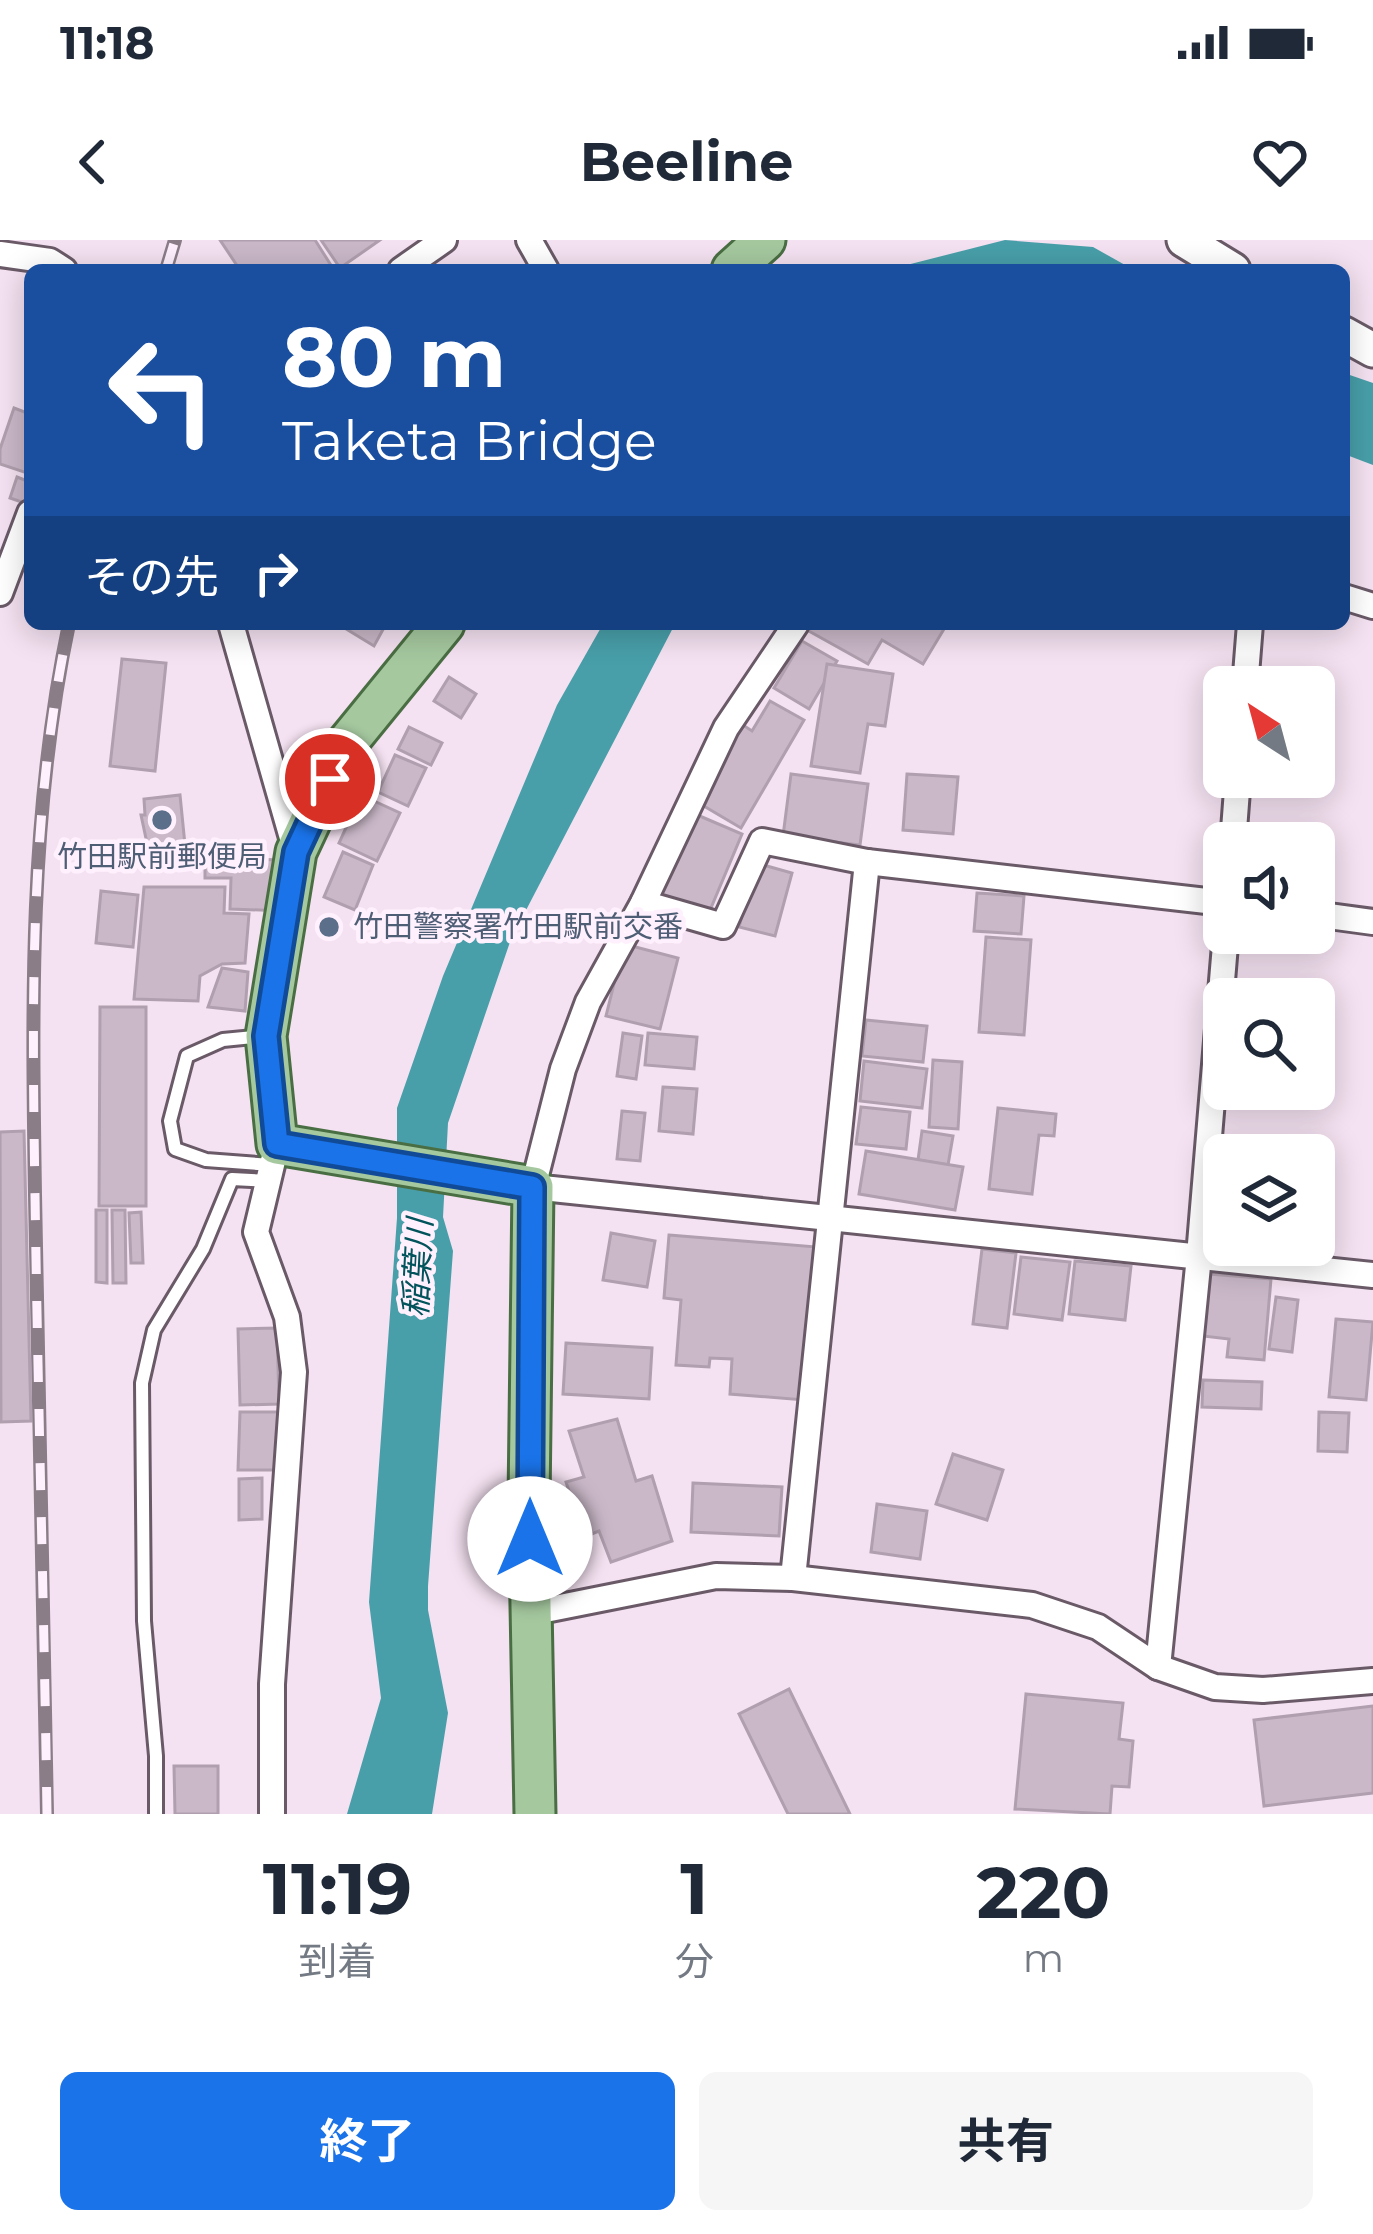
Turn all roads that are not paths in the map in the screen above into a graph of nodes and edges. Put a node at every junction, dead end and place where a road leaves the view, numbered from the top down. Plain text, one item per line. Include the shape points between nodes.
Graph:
1 (444, 240) edge
2 (765, 240) edge
3 (1184, 240) edge
4 (0, 254) edge
5 (55, 264) edge
6 (409, 264) edge
7 (739, 264) edge
8 (1223, 264) edge
9 (24, 528) edge
10 (0, 593) edge
11 (233, 630) edge
12 (439, 630) edge
13 (792, 630) edge
14 (1250, 630) edge
15 (1247, 666) edge
16 (296, 852) junction
17 (867, 862) junction
18 (1203, 901) edge
19 (643, 903) junction
20 (1335, 917) edge
21 (1373, 922) edge
22 (1224, 954) edge
23 (266, 1036) junction
24 (273, 1164) junction
25 (517, 1183) junction
26 (830, 1218) junction
27 (1199, 1256) junction
28 (1373, 1275) edge
29 (793, 1578) junction
30 (530, 1613) junction
31 (1158, 1667) junction
32 (1373, 1681) edge
33 (156, 1814) edge
34 (272, 1814) edge
35 (535, 1814) edge

1 - 6 street
2 - 7 main road
3 - 8 street
4 - 5 street
9 - 10 street
11 - 16 street
12 - 16 main road via 347,743
13 - 19 street via 725,728
14 - 15 street
16 - 23 main road
17 - 18 street
17 - 19 street via 762,841 724,926
17 - 26 street
19 - 25 street via 580,1024
20 - 21 street
22 - 27 street
23 - 24 main road
23 - 24 lane via 223,1040 188,1056 170,1121 175,1149 206,1160
24 - 25 main road via 330,1153
24 - 33 lane via 232,1179 203,1250 154,1330 142,1383
24 - 34 street via 256,1232 287,1317 294,1372 272,1684
25 - 26 street
25 - 30 main road
26 - 27 street
26 - 29 street
27 - 28 street
27 - 31 street
29 - 30 street via 716,1576
29 - 31 street via 1032,1605 1098,1627
30 - 35 main road
31 - 32 street via 1215,1688

